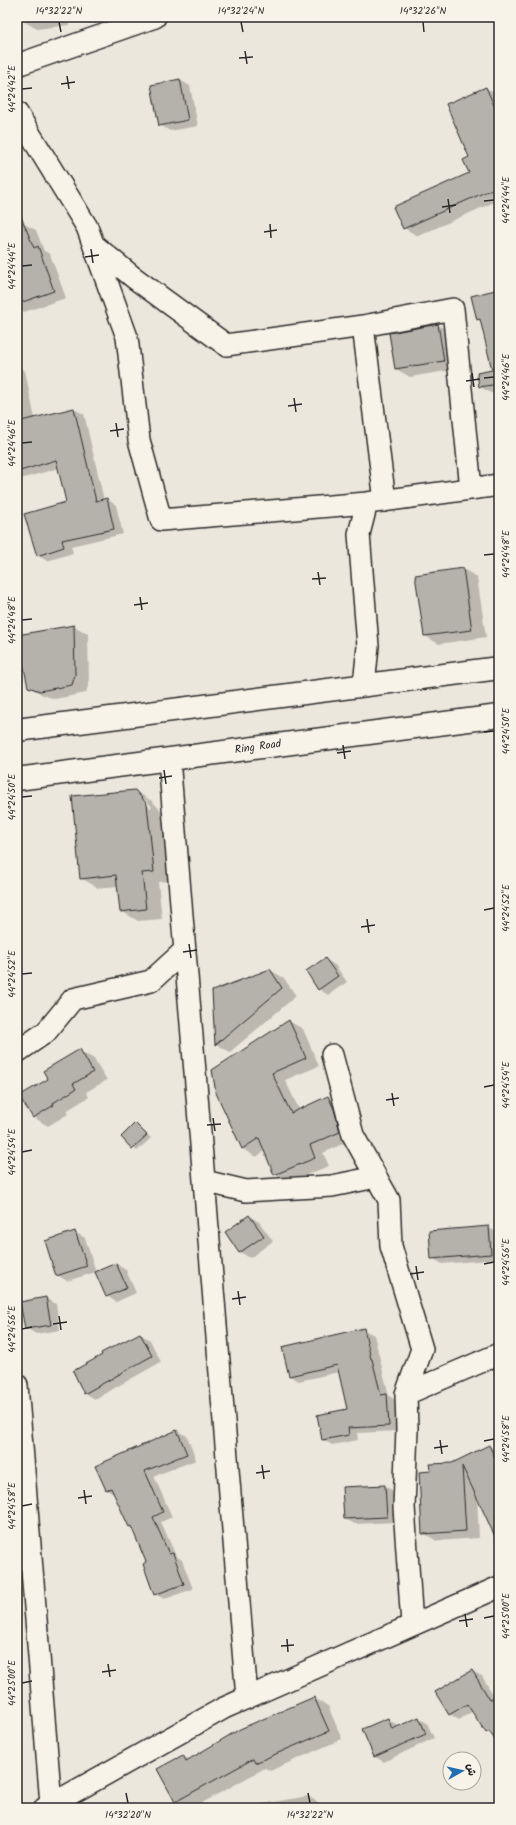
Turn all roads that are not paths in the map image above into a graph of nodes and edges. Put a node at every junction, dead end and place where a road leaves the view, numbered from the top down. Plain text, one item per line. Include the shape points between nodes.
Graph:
1 (142, 19) edge
2 (17, 65) edge
3 (17, 113) edge
4 (94, 244) junction
5 (363, 326) junction
6 (499, 485) edge
7 (471, 489) junction
8 (376, 502) junction
9 (499, 668) edge
10 (364, 685) junction
11 (499, 716) edge
12 (17, 730) edge
13 (169, 759) junction
14 (17, 779) edge
15 (185, 950) junction
16 (17, 1052) edge
17 (332, 1055) dead end
18 (376, 1177) junction
19 (204, 1181) junction
20 (499, 1354) edge
21 (17, 1385) edge
22 (17, 1389) edge
23 (406, 1394) junction
24 (24, 1566) edge
25 (499, 1587) edge
26 (412, 1625) junction
27 (247, 1698) junction
28 (48, 1806) edge

1 - 2 street
3 - 4 street via 87,227
4 - 5 street via 226,345
4 - 8 street via 127,337 139,440 161,520
5 - 7 street via 453,309
5 - 8 street
6 - 7 street
7 - 8 street
8 - 10 street via 360,534 368,646
9 - 10 main road
10 - 12 main road
11 - 13 main road, Ring Road
13 - 14 main road, Ring Road
13 - 15 street
15 - 16 street via 151,981 73,999 46,1032
15 - 19 street
17 - 18 street via 353,1135
18 - 19 street via 332,1186 246,1191
18 - 23 street via 389,1200 391,1246 422,1349
19 - 27 street
20 - 23 street
21 - 22 street
22 - 24 street
23 - 26 street via 404,1506
24 - 28 street
25 - 26 street
26 - 27 street
27 - 28 street via 224,1708

